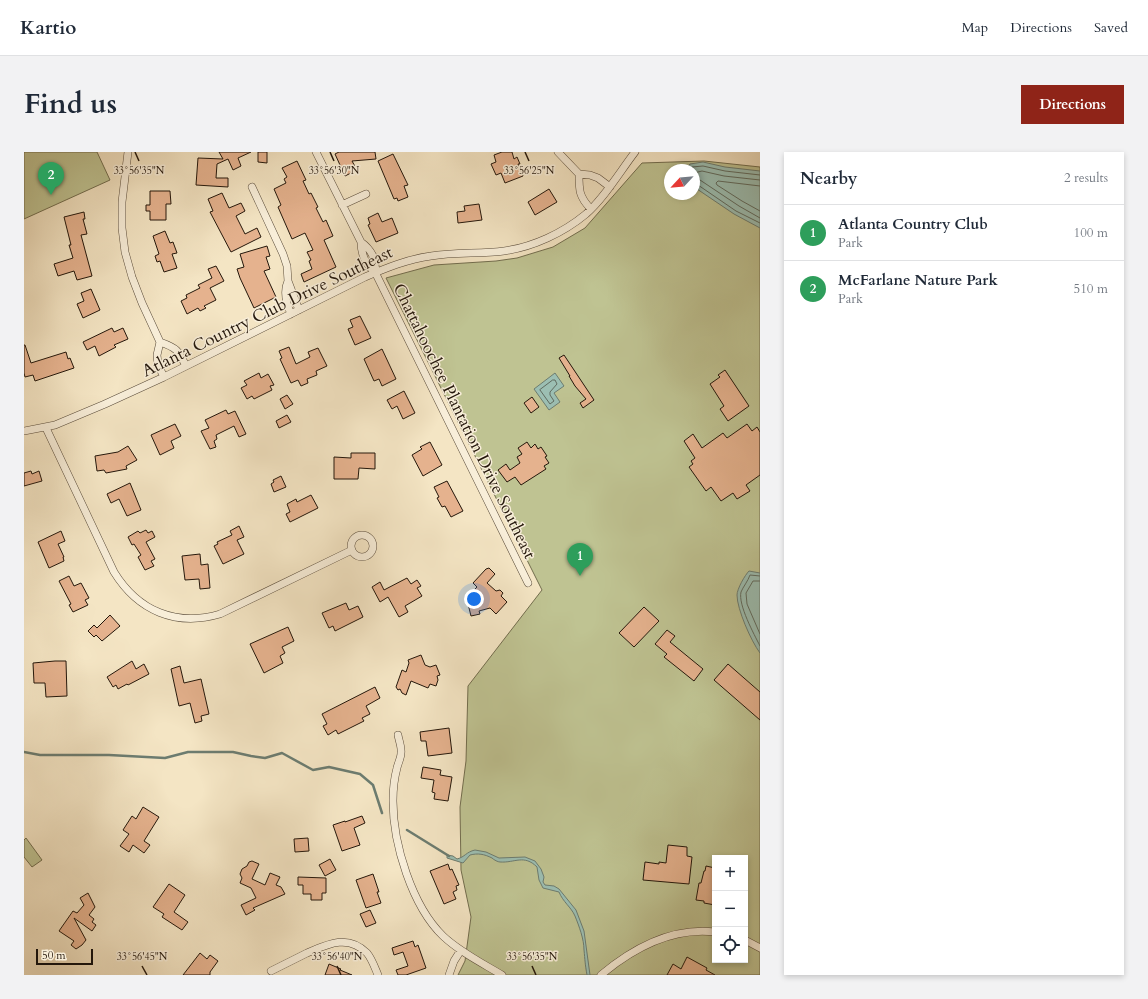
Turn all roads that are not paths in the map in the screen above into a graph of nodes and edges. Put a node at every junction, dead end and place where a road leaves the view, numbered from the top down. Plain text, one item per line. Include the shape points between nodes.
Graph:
1 (128, 152) edge
2 (316, 152) edge
3 (558, 152) edge
4 (635, 152) edge
5 (579, 174) junction
6 (252, 187) dead end
7 (610, 187) junction
8 (366, 194) dead end
9 (342, 205) junction
10 (591, 209) junction
11 (375, 272) junction
12 (288, 280) junction
13 (299, 310) junction
14 (291, 314) junction
15 (160, 342) junction
16 (186, 366) junction
17 (164, 377) junction
18 (46, 428) junction
19 (24, 431) edge
20 (352, 550) dead end
21 (528, 583) dead end
22 (398, 735) dead end
23 (712, 932) edge
24 (748, 942) edge
25 (760, 948) edge
26 (461, 950) junction
27 (271, 971) dead end
28 (378, 975) edge
29 (449, 975) edge
30 (502, 975) edge
31 (601, 975) edge

1 - 15 street via 122,202 125,252 142,303
2 - 9 street, Chattahoochee Plantation Drive Southeast
3 - 5 street
4 - 7 street, Atlanta Country Club Drive Southeast
5 - 7 street via 598,178
5 - 10 street via 580,194
6 - 12 street via 283,254
7 - 10 street, Atlanta Country Club Drive Southeast
8 - 9 street
9 - 11 street, Chattahoochee Plantation Drive Southeast via 361,242 360,250
10 - 11 street, Atlanta Country Club Drive Southeast via 555,235 525,247 431,256
11 - 13 street, Atlanta Country Club Drive Southeast
11 - 21 street, Chattahoochee Plantation Drive Southeast
12 - 13 street
12 - 14 street via 285,290
13 - 14 street, Atlanta Country Club Drive Southeast
14 - 16 street, Atlanta Country Club Drive Southeast
15 - 16 street via 173,347
15 - 17 street via 158,364
16 - 17 street, Atlanta Country Club Drive Southeast
17 - 18 street, Atlanta Country Club Drive Southeast
18 - 19 street, Atlanta Country Club Drive Southeast
18 - 20 street via 114,572 126,589 139,601 162,614 190,619 220,614
22 - 26 street via 401,754 395,778 393,805 395,830 402,859 409,880 428,918 443,936
23 - 31 street via 691,932 659,939 626,956
24 - 25 street
26 - 29 street
26 - 30 street
27 - 28 street via 325,945 348,942 368,954

